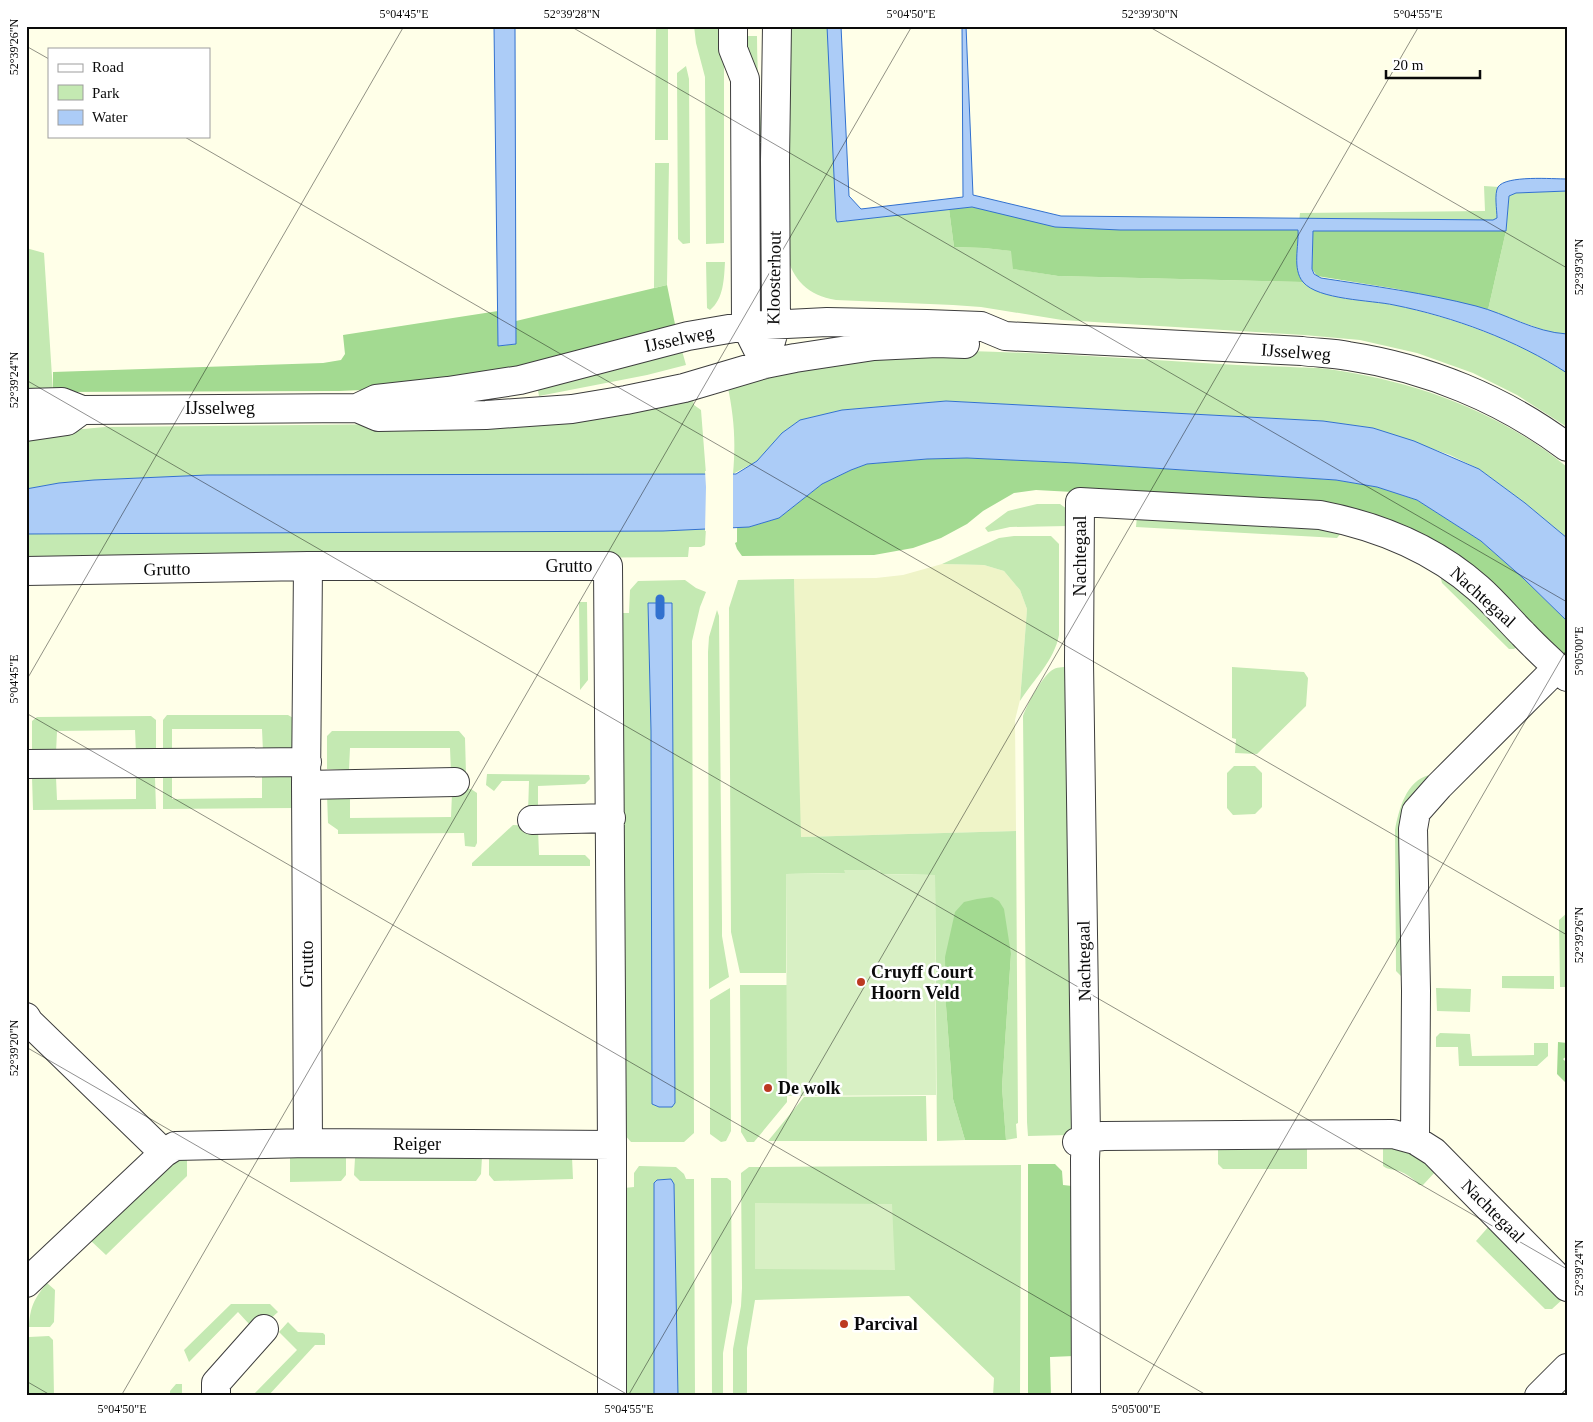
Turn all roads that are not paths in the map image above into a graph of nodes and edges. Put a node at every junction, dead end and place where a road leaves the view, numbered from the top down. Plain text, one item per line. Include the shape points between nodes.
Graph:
1 (733, 26) edge
2 (777, 26) edge
3 (776, 324) junction
4 (746, 326) junction
5 (1005, 336) junction
6 (764, 364) junction
7 (26, 403) edge
8 (357, 408) junction
9 (82, 410) junction
10 (26, 427) edge
11 (1567, 447) edge
12 (308, 566) junction
13 (26, 570) edge
14 (1562, 672) edge
15 (26, 764) edge
16 (307, 774) junction
17 (455, 782) dead end
18 (611, 818) junction
19 (532, 820) dead end
20 (26, 1017) edge
21 (1082, 1140) junction
22 (1415, 1140) junction
23 (308, 1144) junction
24 (612, 1145) junction
25 (164, 1153) junction
26 (26, 1283) edge
27 (1567, 1286) edge
28 (264, 1329) dead end
29 (1567, 1368) edge
30 (216, 1396) edge
31 (612, 1396) edge
32 (1086, 1396) edge
33 (1539, 1396) edge

1 - 4 street, Kloosterhout via 733,49 745,79
2 - 3 street, Kloosterhout
3 - 4 street, IJsselweg
3 - 5 street, IJsselweg via 870,322 980,326
3 - 6 street, Kloosterhout
4 - 6 street, Kloosterhout
4 - 8 street, IJsselweg via 688,336 520,380 376,399
5 - 6 street, IJsselweg via 978,344 874,346
5 - 11 street, IJsselweg via 1302,351 1372,360 1479,394
6 - 8 street, IJsselweg via 684,388 572,408 486,415 378,417
7 - 9 street, IJsselweg via 62,402
8 - 9 street, IJsselweg
9 - 10 street, IJsselweg via 67,421
12 - 13 street, Grutto
12 - 16 street, Grutto
12 - 18 street, Grutto via 608,566
14 - 21 street, Nachtegaal via 1478,588 1457,572 1410,544 1367,526 1310,514 1080,502
14 - 22 street, Nachtegaal via 1439,786 1416,812 1413,829
15 - 16 street
16 - 17 street
16 - 23 street, Grutto
18 - 19 street
18 - 24 street, Grutto
20 - 25 street
21 - 22 street, Nachtegaal via 1103,1136 1393,1134
21 - 32 street, Nachtegaal via 1085,1160
22 - 27 street, Nachtegaal via 1434,1152
23 - 24 street, Reiger
23 - 25 street, Reiger via 174,1146
24 - 31 street
25 - 26 street, Reiger
28 - 30 street via 216,1383
29 - 33 street

